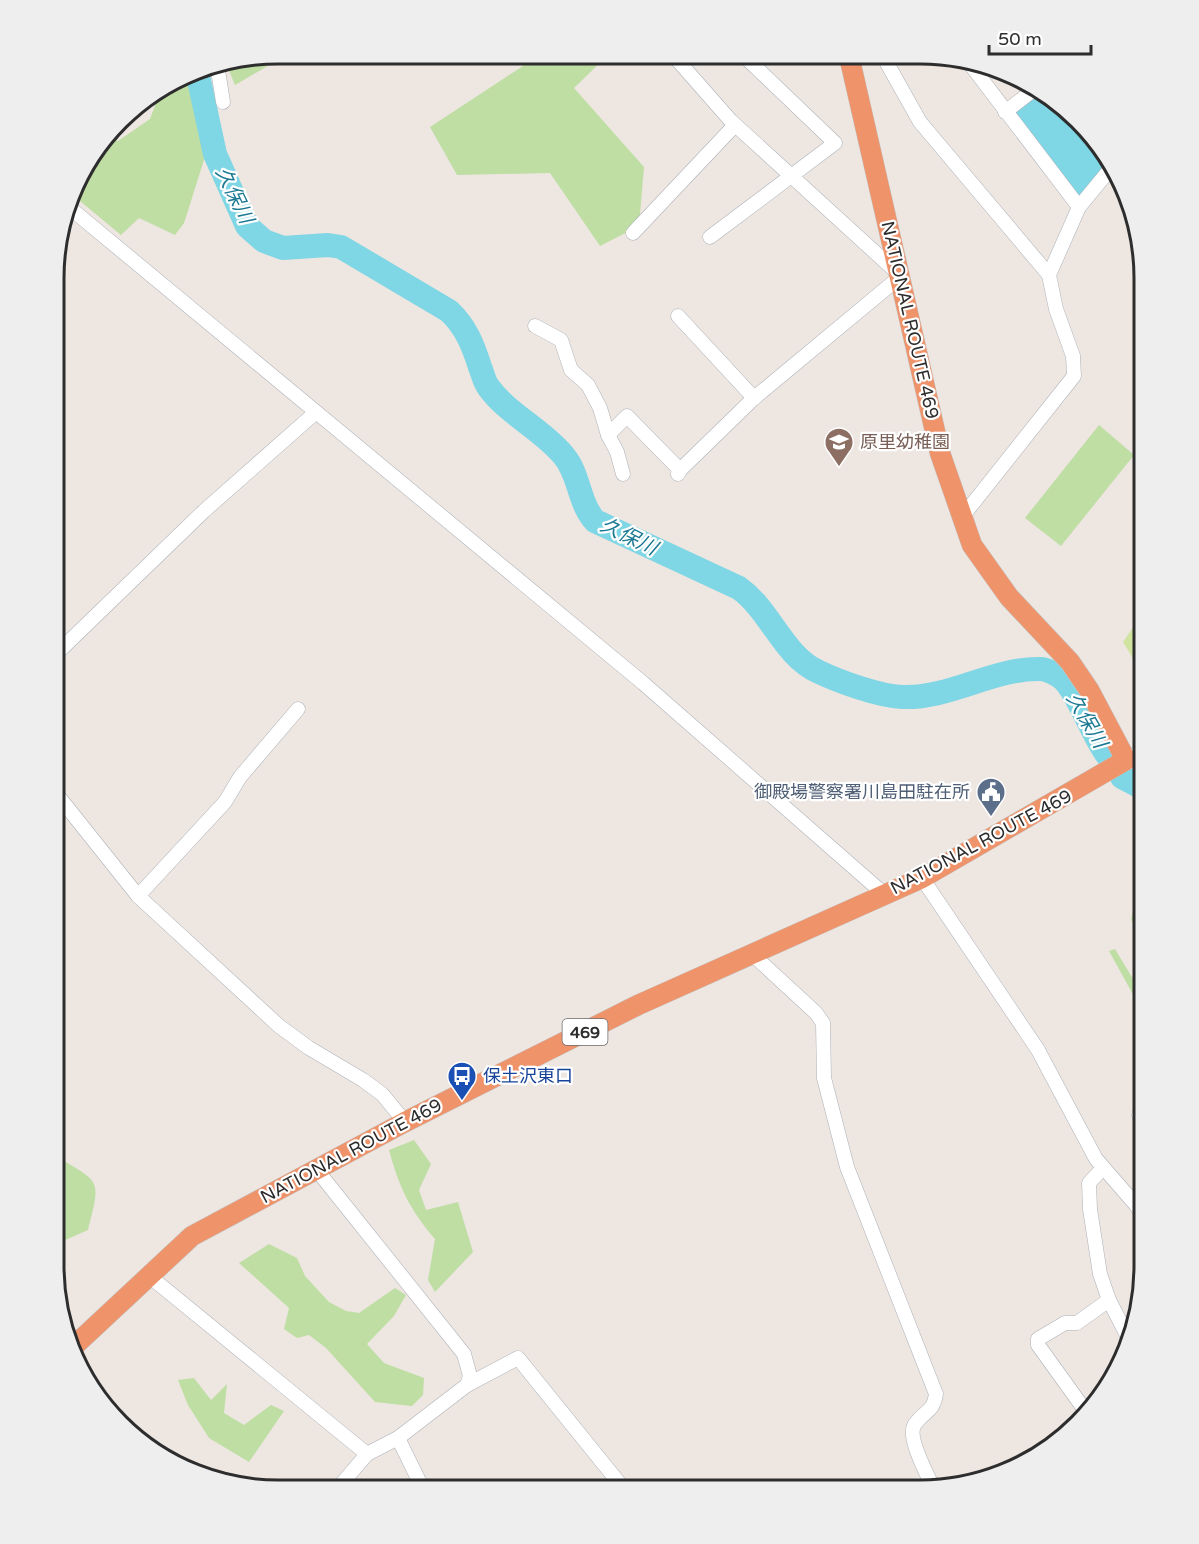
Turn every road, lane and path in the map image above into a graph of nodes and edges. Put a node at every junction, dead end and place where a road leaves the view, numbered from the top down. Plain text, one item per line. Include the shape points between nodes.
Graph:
1 (682, 64) edge
2 (753, 64) edge
3 (851, 64) edge
4 (887, 64) edge
5 (976, 72) edge
6 (218, 73) edge
7 (1028, 93) edge
8 (223, 102) dead end
9 (1005, 112) junction
10 (735, 125) junction
11 (1107, 173) edge
12 (794, 177) junction
13 (1079, 207) junction
14 (75, 212) edge
15 (633, 233) dead end
16 (710, 237) dead end
17 (1049, 275) junction
18 (901, 276) junction
19 (678, 316) dead end
20 (535, 326) dead end
21 (754, 398) junction
22 (315, 413) junction
23 (608, 435) junction
24 (623, 474) dead end
25 (962, 517) junction
26 (64, 646) edge
27 (298, 709) dead end
28 (1135, 755) edge
29 (1126, 760) junction
30 (64, 803) edge
31 (922, 878) junction
32 (884, 894) junction
33 (138, 896) junction
34 (752, 954) junction
35 (405, 1122) junction
36 (1103, 1168) junction
37 (316, 1169) junction
38 (1135, 1204) edge
39 (148, 1275) junction
40 (1109, 1300) junction
41 (1124, 1330) edge
42 (79, 1341) edge
43 (467, 1385) junction
44 (1082, 1406) edge
45 (398, 1438) junction
46 (366, 1454) junction
47 (616, 1479) edge
48 (930, 1479) edge
49 (345, 1480) edge
50 (418, 1480) edge

1 - 10 street
2 - 12 street via 835,143
3 - 18 highway, NATIONAL ROUTE 469
4 - 17 street via 920,123
5 - 9 street
6 - 8 street
7 - 9 street
9 - 13 street
10 - 12 street
10 - 15 street
11 - 13 street
12 - 16 street
12 - 18 street
13 - 17 street
14 - 22 street
17 - 25 street via 1074,376
18 - 21 street
18 - 25 highway, NATIONAL ROUTE 469 via 940,453
19 - 21 street
20 - 23 street via 561,340 571,370 592,392
21 - 23 street via 679,472 627,416
22 - 26 street via 195,519
22 - 32 street via 643,683
23 - 24 street
25 - 29 highway, NATIONAL ROUTE 469 via 972,545 987,569 1070,662 1089,690
27 - 33 street via 240,777 225,802
28 - 29 street
29 - 31 highway, NATIONAL ROUTE 469 / 469
30 - 33 street
31 - 32 highway, NATIONAL ROUTE 469 / 469
31 - 36 street via 1038,1050
32 - 34 highway, NATIONAL ROUTE 469 / 469
33 - 35 street via 279,1026 382,1094
34 - 35 highway, NATIONAL ROUTE 469 / 469 via 638,1005
34 - 48 street via 823,1023 824,1078 847,1167 936,1394 933,1408 915,1424 912,1434
35 - 37 highway, NATIONAL ROUTE 469 / 469
36 - 38 street
36 - 40 street via 1089,1183 1090,1209 1100,1274
37 - 39 highway, NATIONAL ROUTE 469 / 469 via 192,1236
37 - 43 street via 464,1354 470,1376
39 - 42 highway, NATIONAL ROUTE 469 / 469
39 - 46 street
40 - 41 street
40 - 44 street via 1077,1323 1065,1323 1038,1339 1038,1345
43 - 45 street
43 - 47 street via 518,1358
45 - 46 street
45 - 50 street
46 - 49 street

